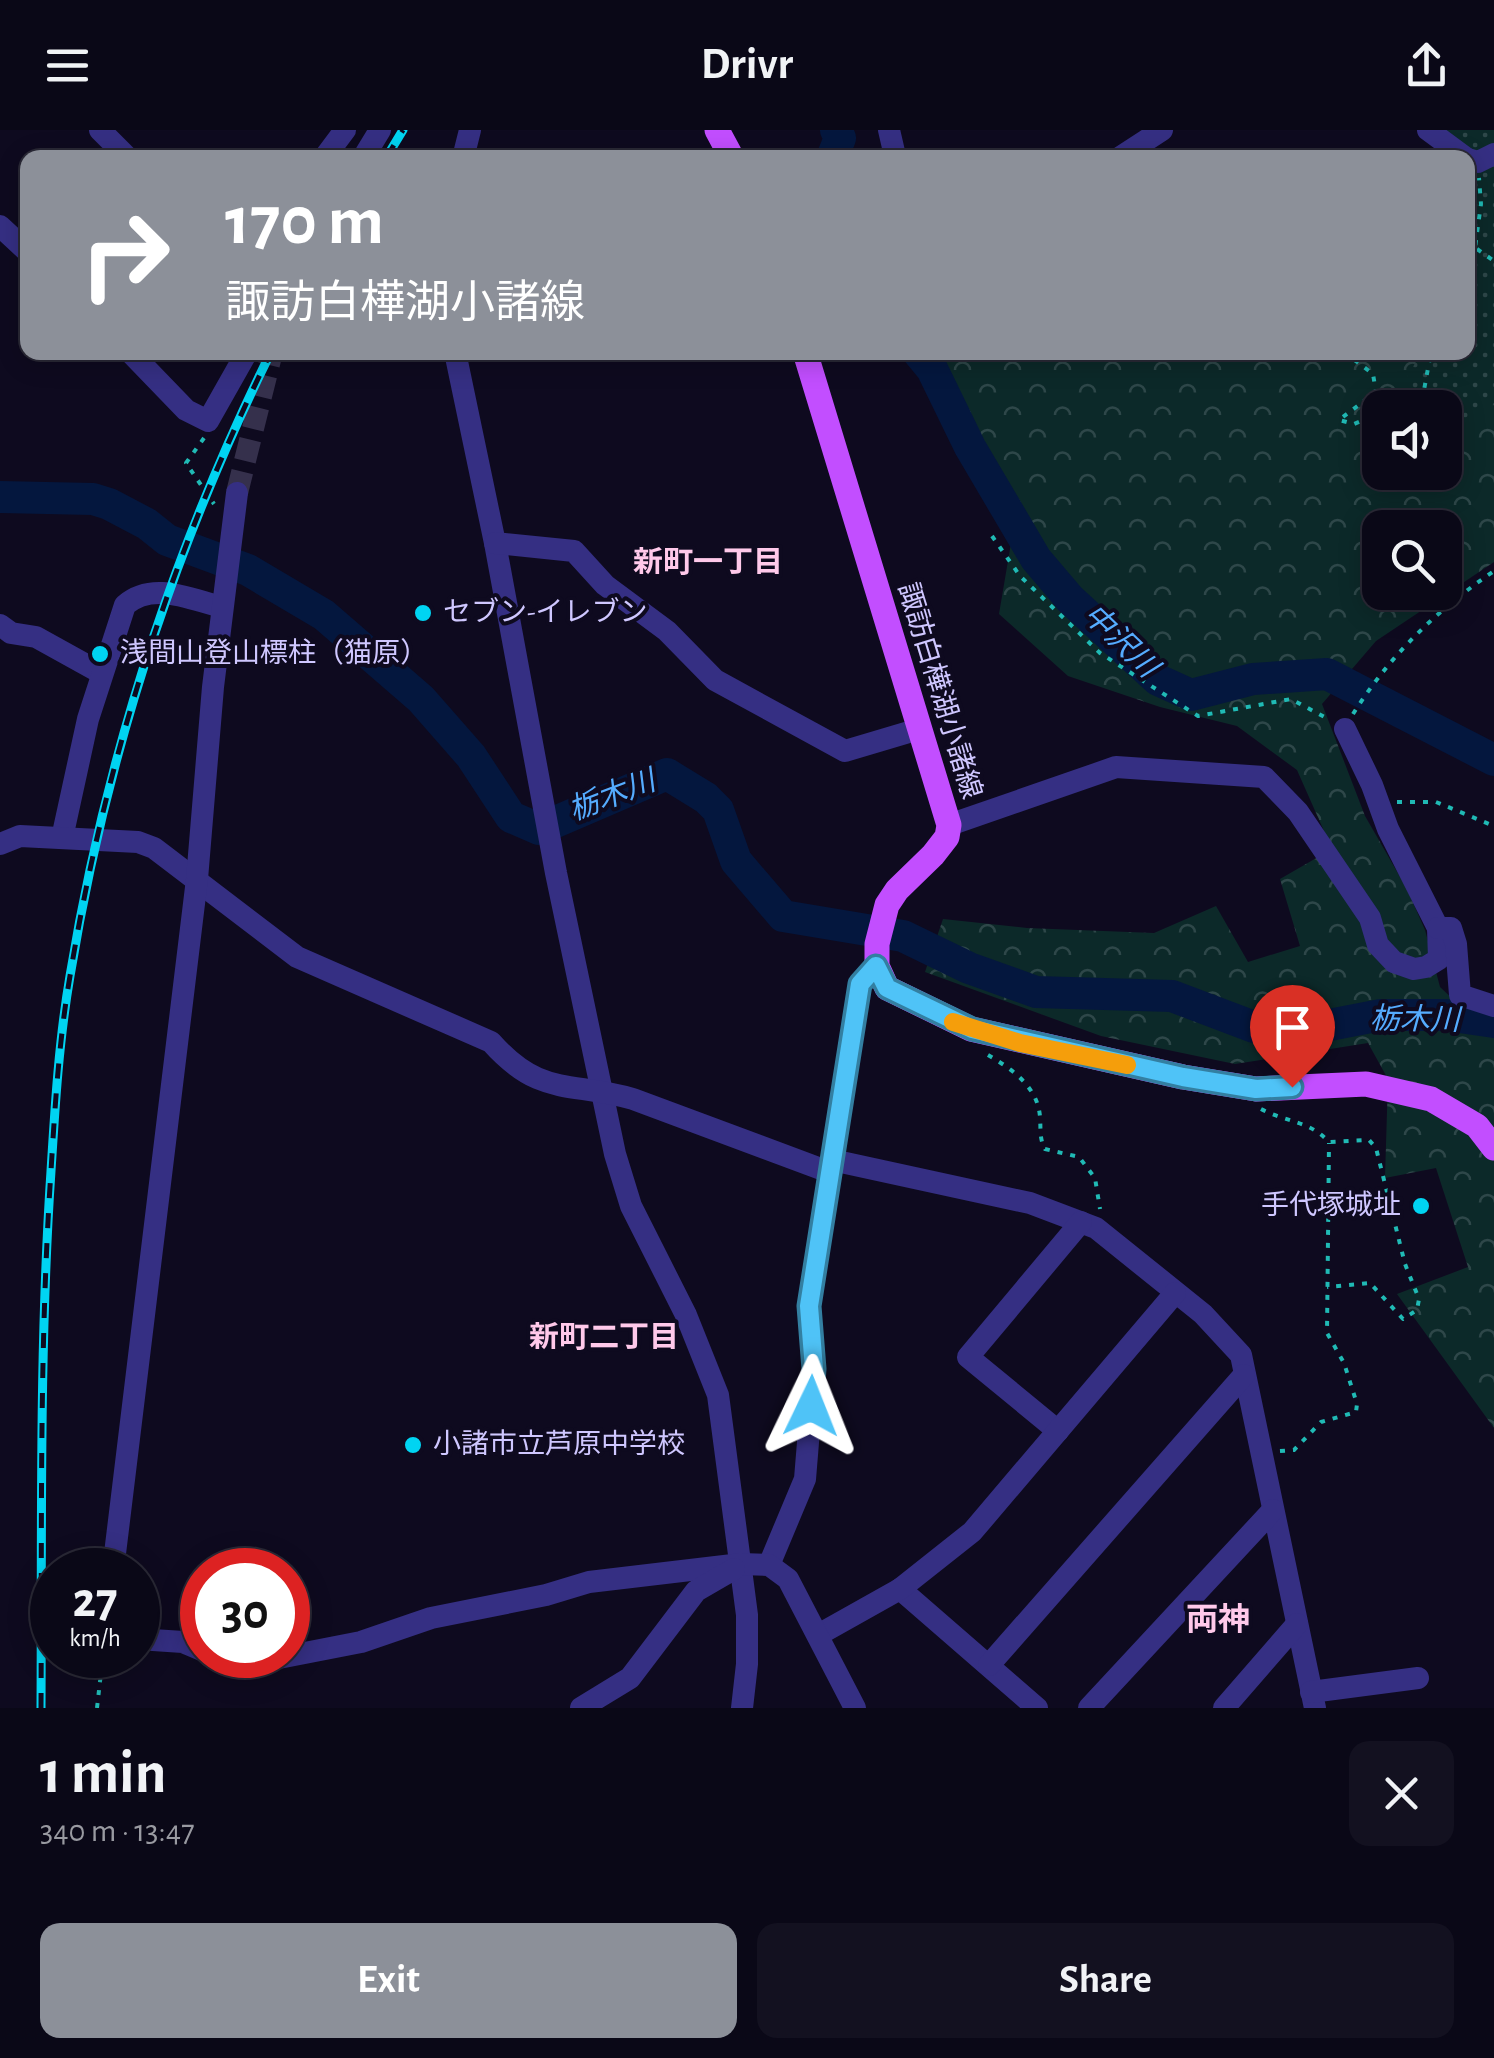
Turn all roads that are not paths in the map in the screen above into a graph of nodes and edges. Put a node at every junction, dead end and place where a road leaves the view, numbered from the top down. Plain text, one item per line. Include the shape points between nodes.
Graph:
1 (100, 130) edge
2 (1162, 130) edge
3 (1428, 130) edge
4 (120, 150) edge
5 (1131, 150) edge
6 (1462, 150) edge
7 (0, 226) edge
8 (20, 245) edge
9 (138, 360) edge
10 (242, 360) edge
11 (458, 360) edge
12 (807, 360) edge
13 (237, 494) tunnel mouth
14 (496, 543) junction
15 (223, 595) junction
16 (0, 624) edge
17 (101, 672) junction
18 (919, 728) junction
19 (1345, 729) road end
20 (948, 825) junction
21 (62, 838) junction
22 (0, 844) edge
23 (197, 879) junction
24 (1438, 928) junction
25 (876, 966) junction
26 (1494, 1006) edge
27 (600, 1090) junction
28 (1494, 1148) edge
29 (831, 1166) junction
30 (1081, 1222) junction
31 (1175, 1293) junction
32 (1244, 1375) junction
33 (1058, 1431) junction
34 (1273, 1510) junction
35 (116, 1548) edge
36 (741, 1564) junction
37 (769, 1566) junction
38 (900, 1589) junction
39 (1297, 1624) junction
40 (818, 1636) junction
41 (310, 1652) edge
42 (989, 1665) junction
43 (1418, 1678) dead end
44 (1313, 1700) edge
45 (580, 1708) edge
46 (742, 1708) edge
47 (855, 1708) edge
48 (1037, 1708) edge
49 (1089, 1708) edge
50 (1224, 1708) edge

1 - 4 street
2 - 5 street
3 - 6 street
7 - 8 street
9 - 10 street via 186,410 208,421
11 - 14 street
12 - 18 main road, 諏訪白樺湖小諸線
13 - 15 street
14 - 18 street via 574,551 715,680 844,751
14 - 27 street
15 - 17 street via 151,590 135,596 125,605
15 - 23 street
16 - 17 street
17 - 21 street
18 - 20 main road, 諏訪白樺湖小諸線
19 - 24 street
20 - 24 street via 1116,767 1264,777 1298,812 1394,962 1414,969 1438,959
20 - 25 main road, 諏訪白樺湖小諸線 via 934,856 886,905
21 - 22 street via 20,836
21 - 23 street via 138,842
23 - 27 street via 297,957 491,1042 513,1066 546,1084
23 - 35 street
24 - 26 street via 1451,928 1460,995
25 - 28 main road via 887,988 972,1029 1245,1087 1366,1084 1431,1100 1477,1126
25 - 29 street via 860,984
27 - 29 street
27 - 36 street via 631,1206 718,1396
29 - 30 street via 976,1190
29 - 37 street via 809,1306 814,1369 805,1479
30 - 31 street
30 - 33 street via 968,1358
31 - 32 street via 1241,1356
31 - 33 street
32 - 34 street
32 - 42 street
33 - 38 street via 972,1532
34 - 39 street
34 - 49 street
36 - 37 street
36 - 41 street via 589,1582
36 - 45 street via 696,1592 630,1678
36 - 46 street via 747,1615
37 - 40 street via 788,1579
38 - 40 street
38 - 42 street
39 - 44 street
39 - 50 street
40 - 47 street
42 - 48 street
43 - 44 street

